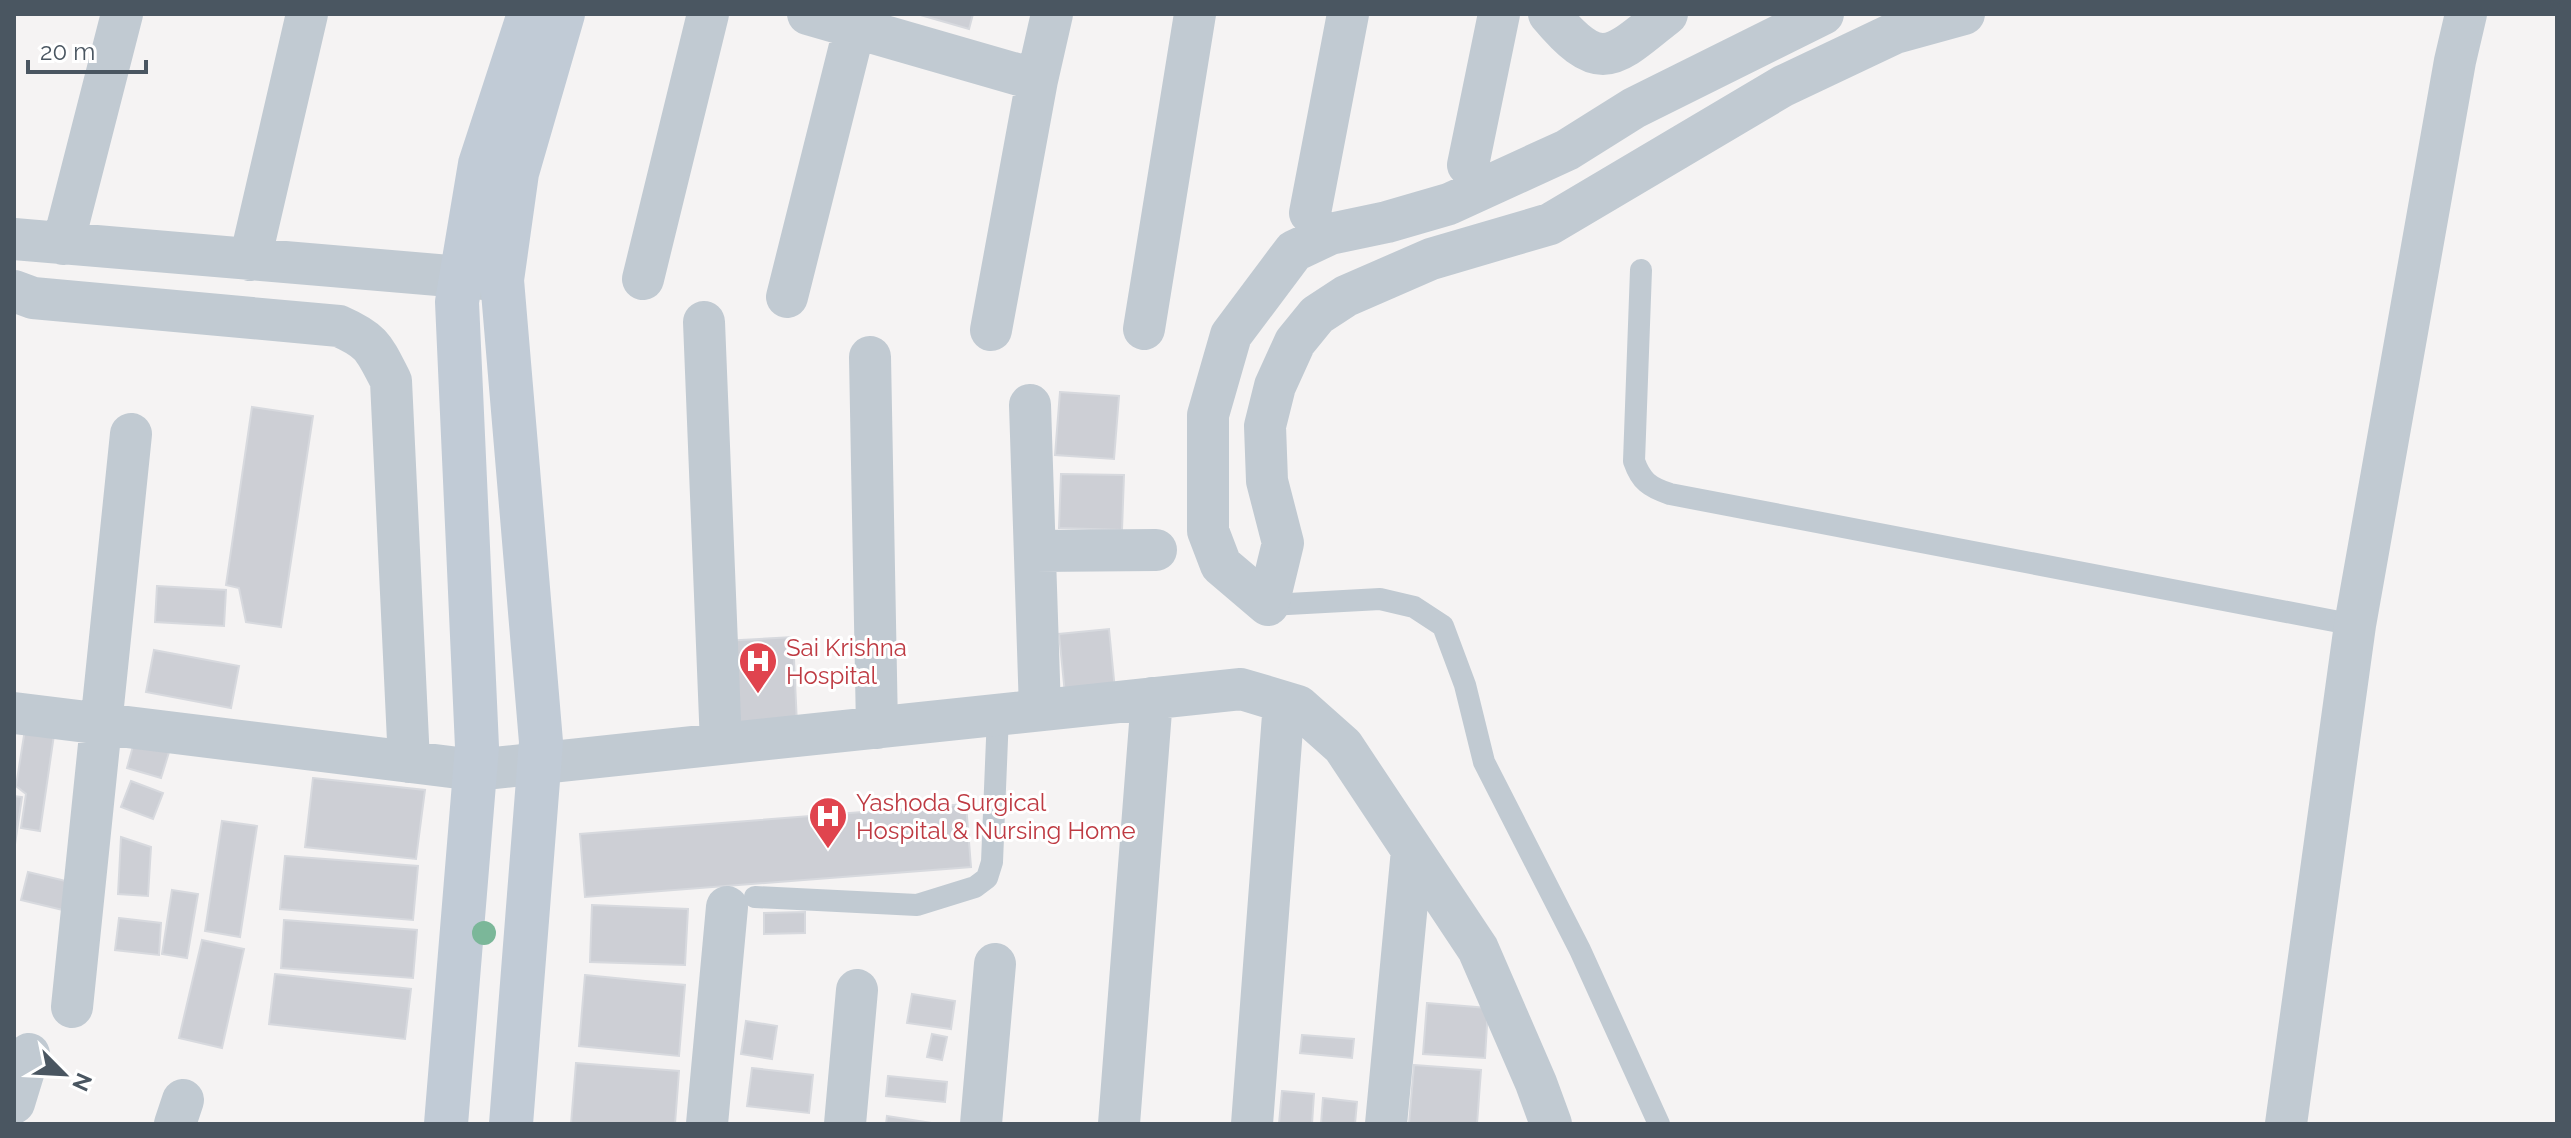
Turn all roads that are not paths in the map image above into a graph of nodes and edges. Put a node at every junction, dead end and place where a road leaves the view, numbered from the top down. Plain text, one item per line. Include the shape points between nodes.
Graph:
1 (122, 14) edge
2 (307, 14) edge
3 (498, 14) edge
4 (708, 14) edge
5 (808, 14) edge
6 (1052, 14) edge
7 (1195, 14) edge
8 (1348, 14) edge
9 (1499, 14) edge
10 (1549, 14) edge
11 (1667, 14) edge
12 (1823, 14) edge
13 (1964, 14) edge
14 (2466, 14) edge
15 (561, 16) edge
16 (856, 21) edge
17 (1596, 55) junction
18 (1037, 80) junction
19 (1634, 108) junction
20 (1666, 154) junction
21 (1468, 165) dead end
22 (1310, 213) dead end
23 (14, 239) edge
24 (63, 244) junction
25 (250, 260) junction
26 (1641, 270) dead end
27 (460, 279) junction
28 (643, 279) dead end
29 (502, 280) junction
30 (14, 291) edge
31 (787, 297) dead end
32 (704, 322) dead end
33 (1144, 329) dead end
34 (991, 330) dead end
35 (870, 357) dead end
36 (1030, 405) dead end
37 (131, 434) dead end
38 (1156, 550) dead end
39 (1035, 551) junction
40 (1268, 605) junction
41 (2355, 625) junction
42 (1152, 698) junction
43 (1284, 702) junction
44 (1040, 710) junction
45 (14, 713) edge
46 (998, 715) junction
47 (100, 724) junction
48 (877, 728) junction
49 (721, 744) junction
50 (409, 762) junction
51 (538, 763) junction
52 (475, 770) junction
53 (1412, 850) junction
54 (741, 902) joint
55 (995, 964) dead end
56 (857, 990) dead end
57 (72, 1007) dead end
58 (29, 1054) dead end
59 (14, 1103) edge
60 (446, 1124) edge
61 (511, 1124) edge
62 (707, 1124) edge
63 (845, 1124) edge
64 (981, 1124) edge
65 (1119, 1124) edge
66 (1252, 1124) edge
67 (1386, 1124) edge
68 (1551, 1124) edge
69 (1659, 1124) edge
70 (2286, 1124) edge

1 - 24 street
2 - 25 street
3 - 27 street via 479,86
4 - 28 street
5 - 16 street
6 - 18 street
7 - 33 street
8 - 22 street
9 - 21 street
10 - 17 street via 1571,40
11 - 17 street via 1621,51
12 - 19 street
13 - 20 street via 1895,33 1783,86
14 - 41 street
15 - 27 street via 480,164
15 - 29 street via 517,173
16 - 18 street
16 - 31 street
17 - 19 street
18 - 34 street
19 - 20 street
19 - 40 street via 1567,150 1449,204 1330,234 1294,251 1231,335 1208,415 1208,531 1221,565
20 - 40 street via 1550,224 1431,259 1346,296 1317,315 1295,342 1275,386 1265,426 1267,481 1283,543
23 - 24 street
24 - 25 street
25 - 27 street
26 - 41 lane via 1634,461 1640,479 1653,488
27 - 29 street
27 - 52 street
29 - 51 street via 541,742
30 - 50 street via 33,298 339,326 363,336 374,348 391,381
32 - 49 street
35 - 48 street
36 - 39 street
37 - 47 street
38 - 39 street
39 - 44 street
40 - 69 lane via 1380,599 1414,607 1443,626 1465,685 1484,762 1580,950
41 - 70 street
42 - 43 street via 1241,689
42 - 44 street
42 - 65 street
43 - 53 street via 1298,706 1343,746
43 - 66 street
44 - 46 street
45 - 47 street
46 - 48 street
46 - 54 lane via 992,862 987,878 975,887 917,905
47 - 50 street
47 - 57 street
48 - 49 street
49 - 51 street
50 - 52 street
51 - 52 street
51 - 61 street
52 - 60 street
53 - 67 street
53 - 68 street via 1478,949
54 - 62 street
55 - 64 street
56 - 63 street
58 - 59 street

